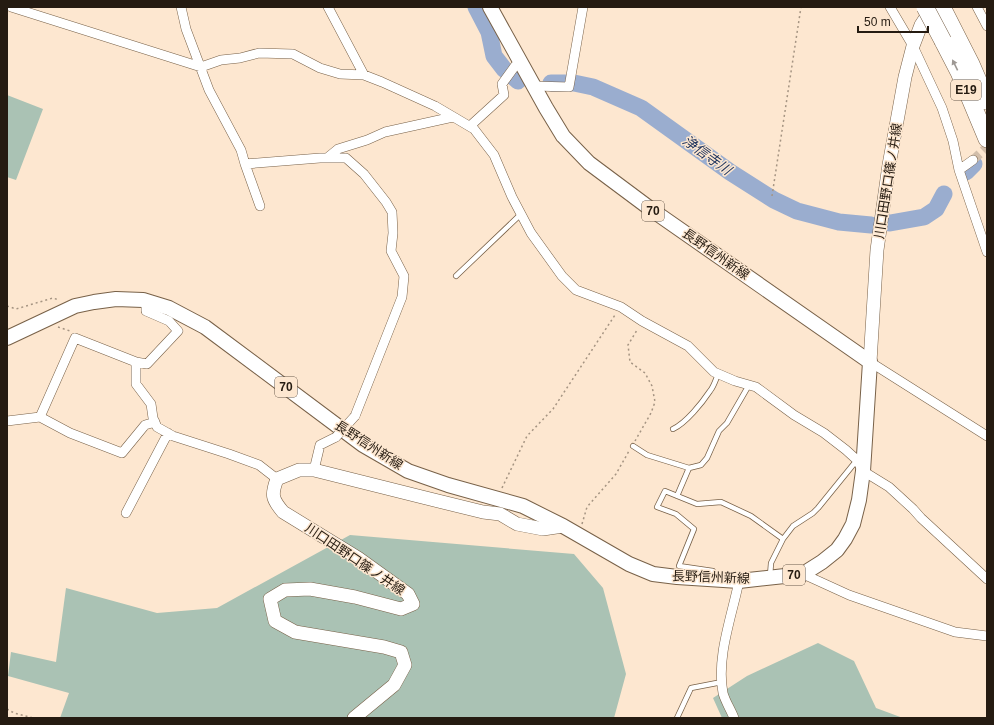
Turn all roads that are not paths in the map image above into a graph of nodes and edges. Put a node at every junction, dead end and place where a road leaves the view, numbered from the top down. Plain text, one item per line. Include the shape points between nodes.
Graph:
1 (181, 7) edge
2 (328, 7) edge
3 (490, 7) edge
4 (583, 7) edge
5 (890, 7) edge
6 (925, 7) edge
7 (932, 7) edge
8 (942, 7) edge
9 (977, 7) edge
10 (15, 8) edge
11 (987, 26) edge
12 (949, 36) junction
13 (913, 46) junction
14 (518, 64) junction
15 (201, 67) junction
16 (364, 75) junction
17 (534, 86) junction
18 (987, 102) edge
19 (453, 117) junction
20 (470, 126) junction
21 (987, 139) edge
22 (328, 158) junction
23 (973, 160) tunnel mouth
24 (246, 164) junction
25 (959, 170) junction
26 (260, 206) dead end
27 (521, 214) junction
28 (987, 252) edge
29 (456, 276) dead end
30 (146, 302) junction
31 (7, 338) edge
32 (136, 362) junction
33 (870, 362) junction
34 (718, 374) junction
35 (749, 385) junction
36 (40, 417) junction
37 (7, 421) edge
38 (155, 422) junction
39 (673, 429) dead end
40 (168, 433) junction
41 (987, 436) edge
42 (633, 446) road end
43 (860, 465) junction
44 (689, 468) junction
45 (314, 470) junction
46 (277, 479) junction
47 (677, 496) junction
48 (126, 513) dead end
49 (562, 526) junction
50 (783, 539) junction
51 (803, 574) junction
52 (770, 578) junction
53 (717, 579) junction
54 (987, 579) edge
55 (739, 581) junction
56 (987, 636) edge
57 (722, 682) junction
58 (354, 718) edge
59 (677, 718) edge
60 (734, 718) edge

1 - 15 street via 186,29
2 - 16 street
3 - 14 main road, 長野信州新線 / 70
4 - 17 street via 569,87
5 - 13 street
6 - 12 highway, E19, bridge
7 - 13 main road, 川口田野口篠ノ井線 via 921,25
8 - 12 highway, E19
9 - 11 street
10 - 15 street
12 - 18 highway, E19
21 -> 12 highway, E19 via 959,72
13 - 25 street via 942,108
13 - 33 main road, 川口田野口篠ノ井線 via 902,92 877,250
14 - 17 main road, 長野信州新線 / 70
14 - 20 street via 502,84 504,95
15 - 16 street via 259,53 279,53 293,54 320,68 340,74
15 - 24 street via 209,90
16 - 19 street via 435,106
17 - 33 main road, 長野信州新線 / 70 via 563,136 589,163
19 - 20 street
19 - 22 street via 385,132 338,149
20 - 27 street via 494,155
22 - 24 street
22 - 45 street, bridge via 346,158 364,174 386,202 392,212 391,251 404,276 402,297 355,416 336,437 320,445
23 - 25 street
24 - 26 street
25 - 28 street
27 - 29 lane
27 - 34 street via 531,233 562,276 576,290 621,307 688,346
30 - 31 main road, 長野信州新線 / 70 via 116,299 75,306
30 - 32 street via 146,311 169,321 178,331 147,364
30 - 49 main road, 長野信州新線 / 70 via 169,308 205,327 363,445 393,464 425,478 523,506
32 - 36 street via 75,338
32 - 38 street via 136,384 151,404
33 - 41 street
33 - 43 main road, 長野信州新線 / 70
34 - 35 street
34 - 39 lane via 711,390 699,405 680,426
35 - 43 street via 756,386 794,415 824,433
35 - 44 lane via 727,423 719,431 707,458 701,466
36 - 37 street
36 - 38 street via 70,433 122,453 145,425
38 - 40 street via 157,427
40 - 46 street via 259,465
40 - 48 street
42 - 44 lane via 647,455
43 - 50 lane via 813,513 793,526
43 - 51 main road, 長野信州新線 / 70 via 858,500 853,524 837,550
43 - 54 street via 889,487
44 - 47 lane
45 - 46 main road via 299,470
45 - 49 main road via 500,514 516,524 543,529
46 - 58 main road, 川口田野口篠ノ井線 via 274,500 283,512 358,558 408,594 413,604 401,609 310,588 285,590 270,599 275,621 295,632 401,652 405,665 394,685
47 - 50 lane via 697,504 720,502 751,516
47 - 53 lane via 665,491 657,507 676,514 694,529 679,566 713,571
49 - 53 main road, 長野信州新線 / 70 via 629,564 653,574
50 - 52 lane via 771,563
51 - 52 main road, 長野信州新線 / 70
51 - 56 street via 849,596 955,632
52 - 55 main road, 長野信州新線 / 70
53 - 55 main road, 長野信州新線 / 70
55 - 57 street via 725,640
57 - 59 lane via 691,688
57 - 60 street via 724,695

